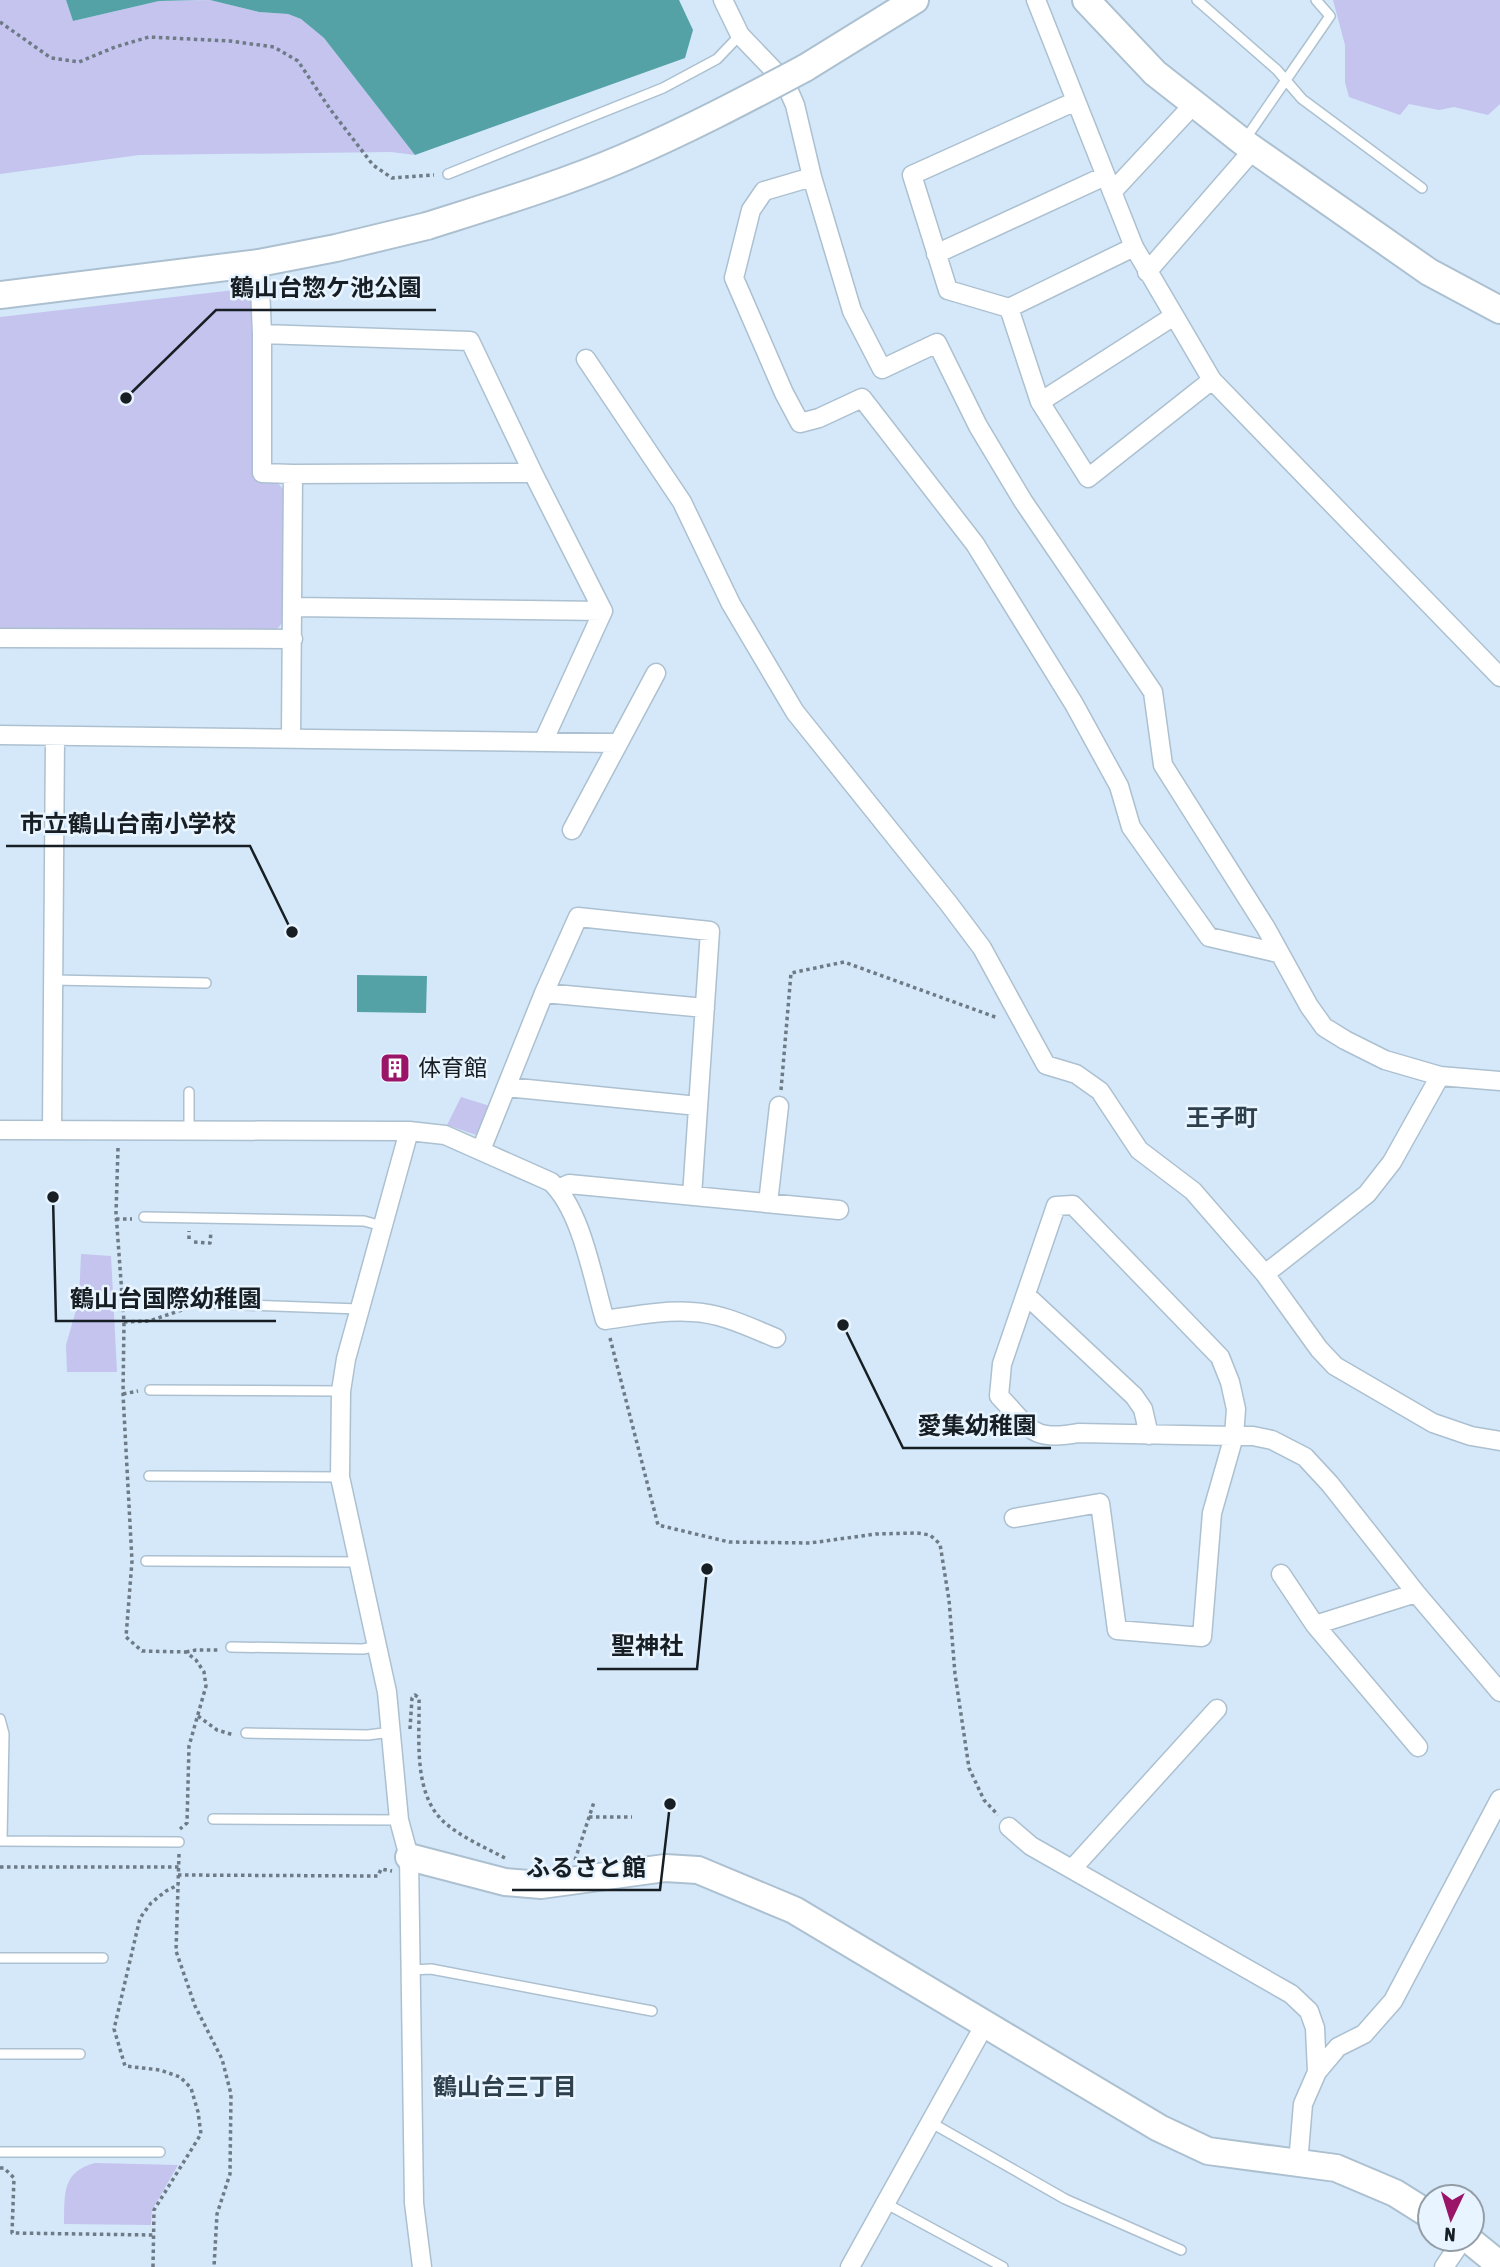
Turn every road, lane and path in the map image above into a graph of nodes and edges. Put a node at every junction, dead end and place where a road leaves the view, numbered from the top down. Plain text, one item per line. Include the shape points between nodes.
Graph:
1 (723, 0) edge
2 (915, 0) edge
3 (1036, 0) edge
4 (1086, 0) edge
5 (1197, 0) edge
6 (1316, 0) edge
7 (0, 22) edge
8 (740, 35) junction
9 (1286, 80) junction
10 (1076, 101) junction
11 (1193, 105) junction
12 (1248, 146) junction
13 (448, 174) joint
14 (812, 177) junction
15 (1109, 184) junction
16 (1422, 188) dead end
17 (1134, 247) junction
18 (936, 254) junction
19 (259, 263) junction
20 (1147, 272) junction
21 (0, 295) edge
22 (1009, 308) junction
23 (1500, 310) edge
24 (1174, 316) junction
25 (262, 334) junction
26 (586, 359) dead end
27 (1212, 380) junction
28 (1040, 402) junction
29 (533, 473) junction
30 (293, 474) junction
31 (293, 607) junction
32 (603, 611) junction
33 (0, 638) edge
34 (293, 639) junction
35 (656, 674) dead end
36 (1500, 677) edge
37 (0, 736) edge
38 (55, 736) junction
39 (290, 738) junction
40 (542, 742) junction
41 (617, 743) junction
42 (572, 830) dead end
43 (1278, 953) junction
44 (53, 980) junction
45 (206, 983) dead end
46 (544, 993) junction
47 (705, 1008) junction
48 (1002, 1019) dead end
49 (1440, 1076) junction
50 (1500, 1081) edge
51 (507, 1087) junction
52 (189, 1092) dead end
53 (698, 1106) junction
54 (779, 1106) joint
55 (0, 1129) edge
56 (52, 1130) junction
57 (189, 1131) junction
58 (409, 1131) junction
59 (119, 1143) dead end
60 (481, 1150) junction
61 (558, 1189) junction
62 (692, 1196) junction
63 (768, 1203) junction
64 (839, 1210) dead end
65 (144, 1217) dead end
66 (211, 1219) junction
67 (382, 1226) junction
68 (194, 1242) dead end
69 (1265, 1274) junction
70 (1026, 1295) junction
71 (217, 1304) joint
72 (359, 1309) junction
73 (605, 1320) junction
74 (124, 1322) junction
75 (776, 1338) dead end
76 (150, 1390) dead end
77 (341, 1391) junction
78 (1149, 1434) junction
79 (1234, 1436) junction
80 (1500, 1441) edge
81 (149, 1476) dead end
82 (340, 1477) junction
83 (1014, 1518) dead end
84 (146, 1561) dead end
85 (360, 1562) junction
86 (1281, 1574) dead end
87 (1416, 1593) junction
88 (1315, 1625) junction
89 (379, 1646) junction
90 (231, 1647) joint
91 (186, 1653) junction
92 (1500, 1692) edge
93 (1217, 1709) dead end
94 (198, 1716) junction
95 (0, 1719) edge
96 (391, 1732) junction
97 (246, 1733) joint
98 (1419, 1747) dead end
99 (393, 1754) junction
100 (1500, 1799) edge
101 (594, 1802) dead end
102 (589, 1817) junction
103 (632, 1817) dead end
104 (213, 1819) dead end
105 (399, 1820) junction
106 (1009, 1827) joint
107 (1, 1841) edge
108 (179, 1842) junction
109 (512, 1862) dead end
110 (404, 1865) junction
111 (0, 1867) edge
112 (178, 1867) junction
113 (1072, 1869) junction
114 (178, 1875) junction
115 (569, 1882) junction
116 (178, 1885) junction
117 (0, 1958) edge
118 (103, 1958) dead end
119 (412, 1970) junction
120 (652, 2011) dead end
121 (985, 2024) junction
122 (0, 2054) edge
123 (80, 2054) dead end
124 (1317, 2072) junction
125 (930, 2122) junction
126 (0, 2152) edge
127 (160, 2152) dead end
128 (1298, 2164) junction
129 (0, 2168) edge
130 (885, 2203) junction
131 (1416, 2206) edge
132 (154, 2235) junction
133 (1181, 2250) dead end
134 (1485, 2253) edge
135 (1500, 2265) edge
136 (153, 2267) edge
137 (214, 2267) edge
138 (422, 2267) edge
139 (850, 2267) edge
140 (1003, 2267) edge

1 - 8 street
2 - 19 street, bridge via 805,68 622,158 427,226
3 - 10 street
4 - 11 street
5 - 9 lane
6 - 9 lane via 1330,16
7 - 13 path via 51,58 79,62 149,37 274,47 298,61 373,165 392,178
8 - 13 lane via 717,59 663,88
8 - 14 street via 785,82
9 - 12 lane
9 - 16 lane via 1302,99
10 - 15 street
10 - 18 street via 912,175
11 - 12 street
11 - 15 street
12 - 20 street
12 - 23 street via 1429,272
14 - 43 street via 852,312 882,369 937,344 1023,501 1153,692 1163,765
14 - 43 street via 765,191 751,210 734,278 800,423 862,398 975,544 1119,786 1131,827 1209,937
15 - 17 street
15 - 18 street
17 - 20 street
17 - 22 street
18 - 22 street via 948,290
19 - 21 street
19 - 25 street
20 - 24 street
22 - 28 street
24 - 27 street
24 - 28 street
25 - 29 street via 470,341
25 - 30 street via 262,473
26 - 69 street via 682,502 732,604 795,712 982,948 1046,1065 1076,1074 1100,1091 1139,1150 1193,1191
27 - 28 street via 1088,478
27 - 36 street
29 - 30 street
29 - 32 street
30 - 31 street
31 - 32 street
31 - 34 street
32 - 40 street
33 - 34 street
34 - 39 street
35 - 41 street
37 - 38 street
38 - 39 street
38 - 44 street
39 - 40 street
40 - 41 street
41 - 42 street
43 - 49 street via 1324,1027 1385,1060
44 - 45 lane
44 - 56 street
46 - 47 street
46 - 47 street via 578,917 710,931
46 - 51 street
47 - 53 street
48 - 54 path via 844,962 791,973
49 - 50 street
49 - 69 street via 1392,1162 1367,1194
51 - 53 street
51 - 60 street
52 - 57 lane
53 - 62 street
54 - 63 street
55 - 56 street
56 - 57 street
57 - 58 street
58 - 60 street via 445,1135
58 - 67 street
59 - 74 path via 116,1213
60 - 61 street
61 - 62 street via 569,1185
61 - 73 street via 577,1226
62 - 63 street
63 - 64 street
65 - 66 lane
66 - 67 lane via 364,1221
66 - 68 path via 210,1243
67 - 72 street
69 - 80 street via 1335,1366 1433,1423
70 - 78 street via 1134,1396 1143,1409
70 - 78 street via 1002,1364 999,1396 1038,1435
70 - 79 street via 1056,1206 1073,1205 1220,1357 1236,1409
71 - 72 lane
71 - 74 path via 149,1321
72 - 77 street
73 - 75 street via 693,1312 725,1318
73 - 106 path via 659,1525 729,1542 810,1542 917,1533 930,1535 940,1544 969,1768 984,1800
74 - 91 path via 132,1561 126,1637 142,1651
76 - 77 lane
77 - 82 street
78 - 79 street
79 - 83 street via 1212,1513 1202,1637 1117,1630 1100,1503
79 - 87 street via 1272,1440 1305,1457
81 - 82 lane
82 - 85 street
84 - 85 lane
85 - 89 street
86 - 88 street
87 - 88 street
87 - 92 street
88 - 98 street
89 - 90 lane
89 - 96 street
90 - 91 path
91 - 94 path via 204,1672 206,1686
93 - 113 street
94 - 97 path via 228,1734
94 - 108 path via 189,1746 187,1823 180,1826
95 - 107 lane via 4,1734
96 - 97 lane
96 - 99 street
99 - 105 street
99 - 109 path via 408,1754 415,1695 419,1698 422,1778 429,1802 443,1821
100 - 124 street via 1393,2001 1364,2034 1338,2047
101 - 102 path
102 - 103 path
102 - 115 path
104 - 105 lane
105 - 110 street
106 - 113 street via 1031,1846
107 - 108 lane
108 - 112 path
110 - 114 path via 381,1869 378,1876
110 - 115 street via 505,1882
110 - 119 street
111 - 112 path
112 - 114 path
113 - 124 street via 1291,1994 1309,2011 1315,2028
114 - 116 path
115 - 121 street via 665,1868 698,1870 794,1910
116 - 132 path via 151,1903 140,1918 114,2029 125,2066 180,2077 191,2088 198,2112 201,2134 154,2210
116 - 137 path via 176,1951 195,2006 222,2059 231,2094 230,2174 217,2214
117 - 118 lane
119 - 120 lane via 430,1969
119 - 138 street via 414,2203
121 - 125 street
121 - 128 street via 1158,2128 1208,2151
122 - 123 lane
124 - 128 street via 1303,2105
125 - 130 street
125 - 133 lane via 1065,2199
126 - 127 lane
128 - 131 street via 1336,2168
129 - 132 path via 13,2178 12,2234
130 - 139 street
130 - 140 lane
132 - 136 path
134 - 135 street

